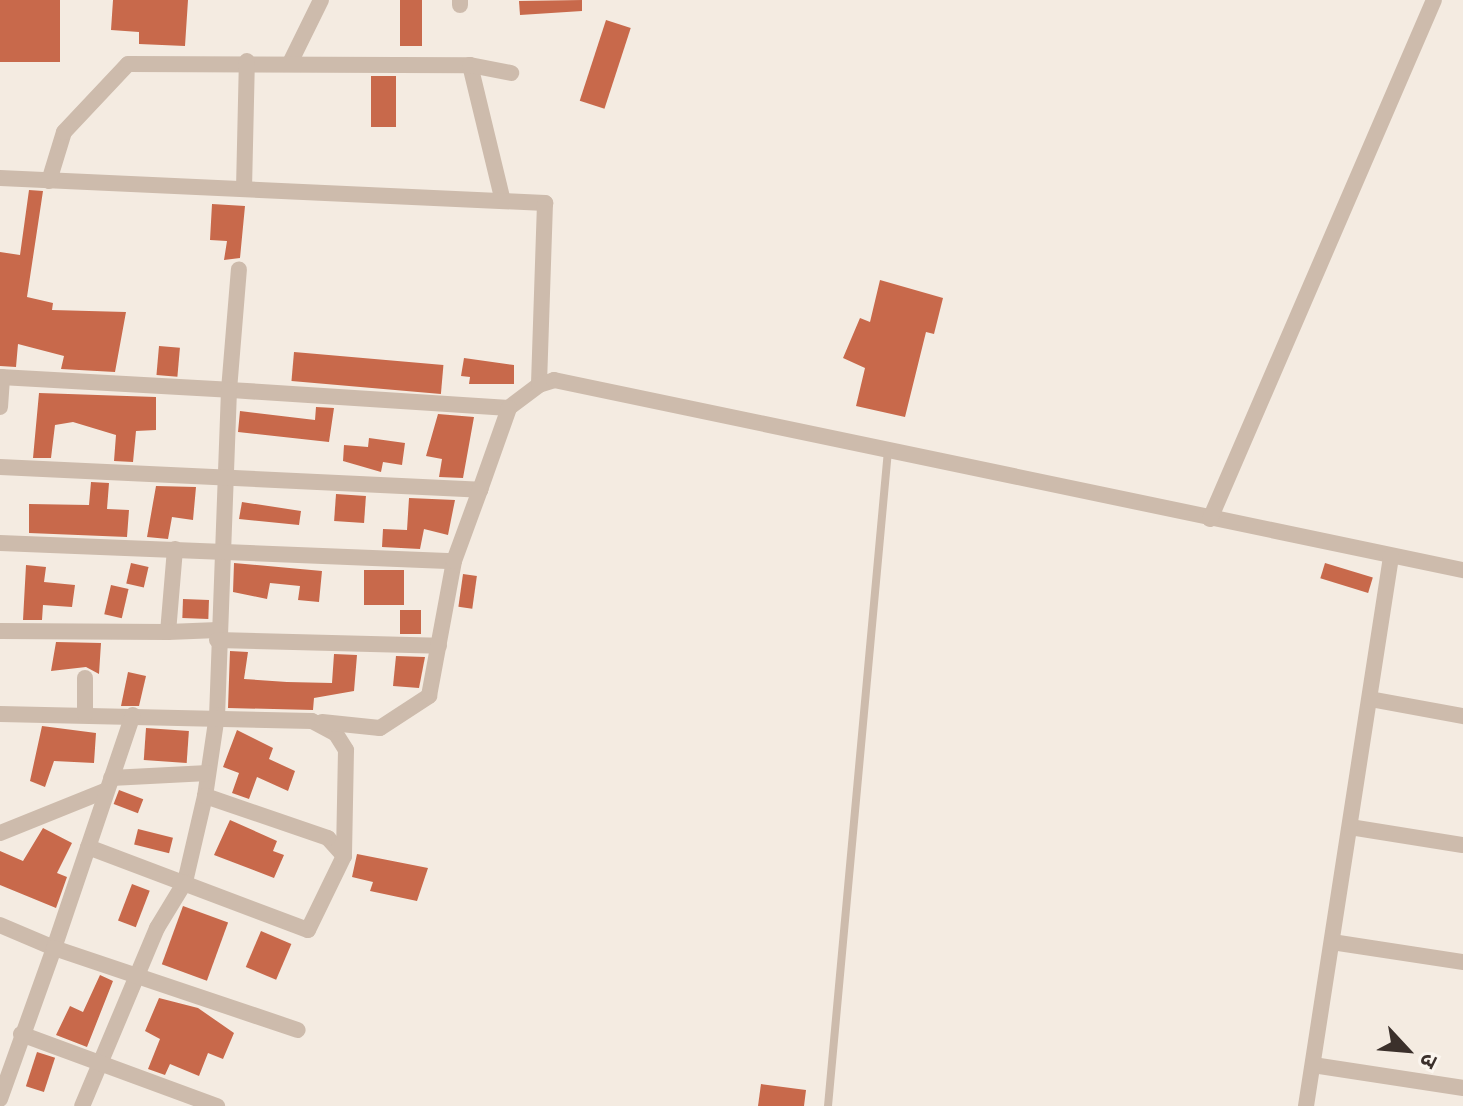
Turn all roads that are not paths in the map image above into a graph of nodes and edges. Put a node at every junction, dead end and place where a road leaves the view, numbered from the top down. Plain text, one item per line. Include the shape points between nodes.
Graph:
1 (321, 0) edge
2 (1434, 0) edge
3 (247, 61) junction
4 (290, 63) junction
5 (470, 65) junction
6 (511, 73) dead end
7 (0, 178) edge
8 (49, 181) junction
9 (244, 189) junction
10 (503, 201) junction
11 (239, 269) dead end
12 (1, 377) edge
13 (539, 385) junction
14 (229, 390) junction
15 (0, 407) edge
16 (509, 408) junction
17 (888, 451) junction
18 (0, 467) edge
19 (222, 480) junction
20 (480, 490) junction
21 (1210, 519) junction
22 (0, 543) edge
23 (175, 549) junction
24 (218, 550) junction
25 (1391, 557) junction
26 (454, 561) junction
27 (1463, 570) edge
28 (0, 631) edge
29 (168, 632) junction
30 (217, 635) junction
31 (439, 646) junction
32 (85, 678) dead end
33 (1370, 699) junction
34 (0, 714) edge
35 (85, 714) junction
36 (133, 715) junction
37 (217, 715) junction
38 (1463, 716) edge
39 (312, 721) junction
40 (208, 773) junction
41 (109, 784) junction
42 (205, 796) junction
43 (1350, 827) junction
44 (0, 833) edge
45 (1463, 845) edge
46 (88, 847) junction
47 (344, 856) junction
48 (185, 882) junction
49 (0, 925) edge
50 (1332, 942) junction
51 (54, 948) junction
52 (1463, 962) edge
53 (137, 976) junction
54 (298, 1030) dead end
55 (21, 1034) junction
56 (105, 1063) junction
57 (1313, 1065) junction
58 (3, 1078) edge
59 (1463, 1088) edge
60 (0, 1099) edge
61 (82, 1106) edge
62 (217, 1106) edge
63 (828, 1106) edge
64 (1306, 1106) edge

1 - 4 street
2 - 21 street
3 - 4 street
3 - 8 street via 128,64 64,132
3 - 9 street
4 - 5 street
5 - 6 street
5 - 10 street
7 - 8 street
8 - 9 street
9 - 10 street
10 - 13 street via 545,203
11 - 14 street
12 - 14 street
12 - 15 street
13 - 16 street
13 - 17 street via 554,380
14 - 16 street
14 - 19 street
16 - 20 street
17 - 21 street
17 - 63 lane
18 - 19 street
19 - 20 street
19 - 24 street
20 - 26 street
21 - 25 street
22 - 23 street
23 - 24 street
23 - 29 street
24 - 26 street
24 - 30 street
25 - 27 street
25 - 33 street
26 - 31 street
28 - 29 street
29 - 30 street
30 - 31 street
30 - 37 street
31 - 39 street via 429,696 380,728
32 - 35 street
33 - 38 street
33 - 43 street
34 - 35 street
35 - 36 street
36 - 37 street
36 - 41 street
37 - 39 street
37 - 40 street
39 - 47 street via 336,734 346,750
40 - 41 street
40 - 42 street
41 - 44 street
41 - 46 street
42 - 47 street via 328,838
42 - 48 street
43 - 45 street
43 - 50 street
46 - 48 street
46 - 51 street
47 - 48 street via 308,930
48 - 53 street
49 - 51 street
50 - 52 street
50 - 57 street
51 - 53 street
51 - 55 street
53 - 54 street
53 - 56 street
55 - 56 street
55 - 58 street
56 - 61 street
56 - 62 street
57 - 59 street
57 - 64 street
58 - 60 street

